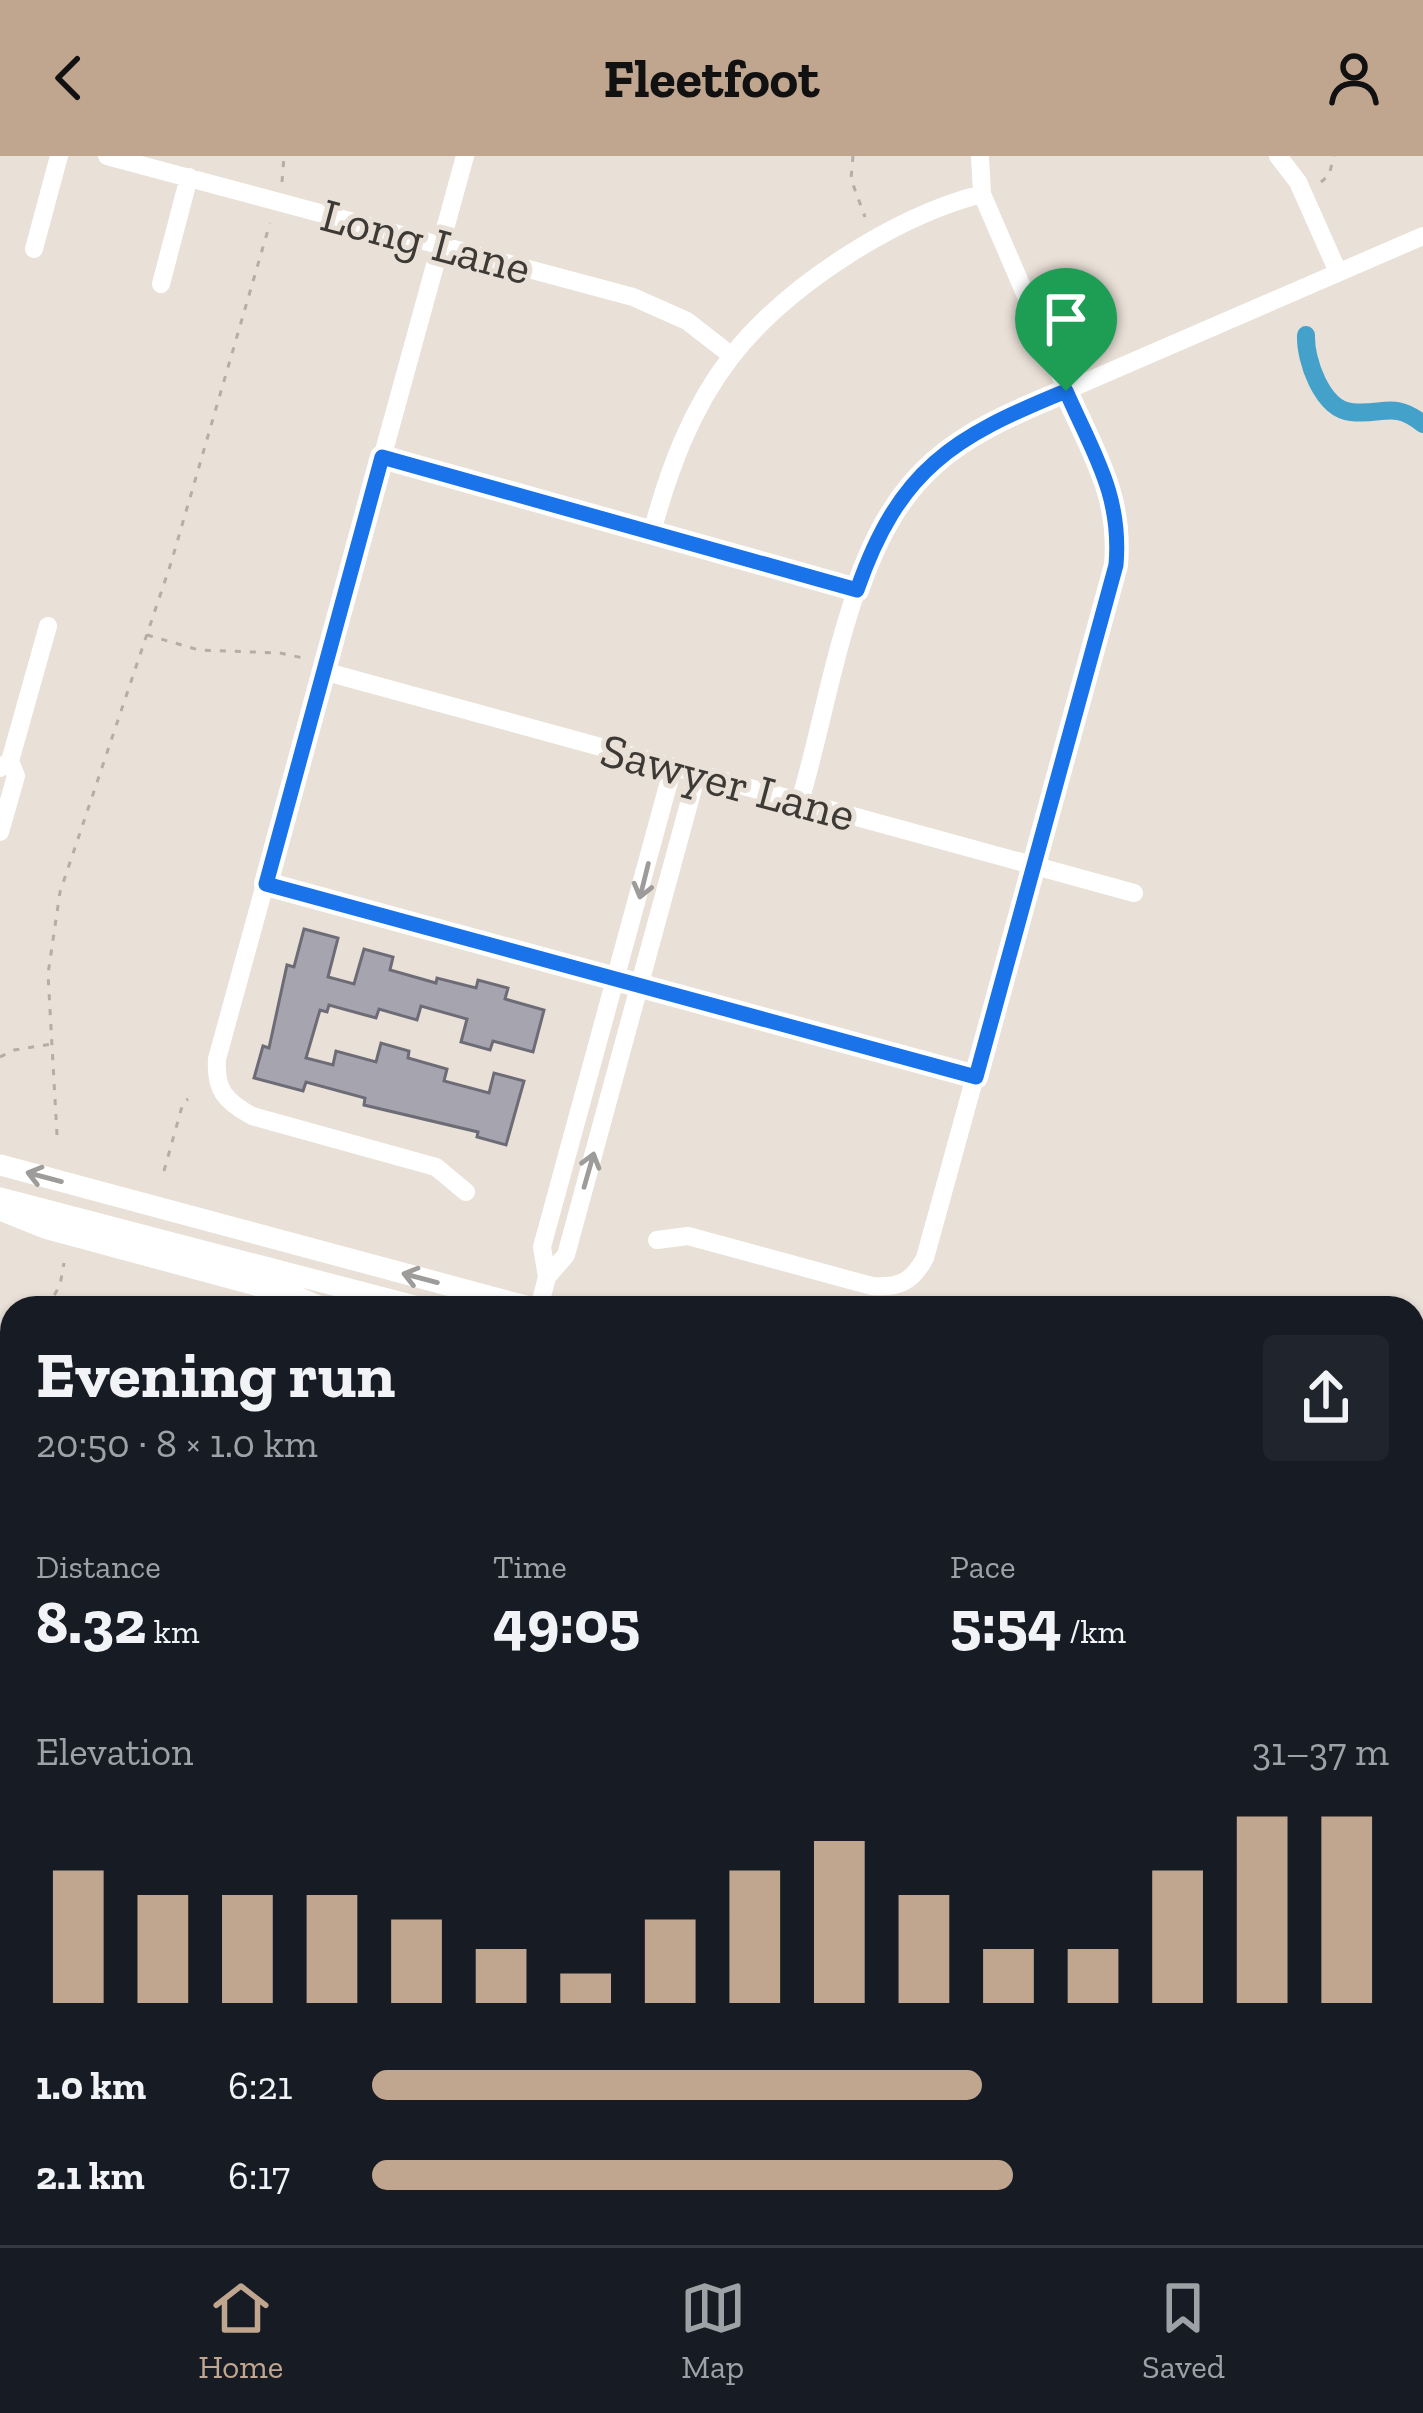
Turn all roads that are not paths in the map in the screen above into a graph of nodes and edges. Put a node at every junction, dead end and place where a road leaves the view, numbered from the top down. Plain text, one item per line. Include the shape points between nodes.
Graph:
1 (59, 156) edge
2 (107, 156) edge
3 (464, 156) edge
4 (980, 156) edge
5 (1278, 156) edge
6 (177, 168) edge
7 (982, 194) junction
8 (1423, 236) edge
9 (441, 244) junction
10 (34, 249) dead end
11 (1338, 272) junction
12 (161, 284) dead end
13 (732, 356) junction
14 (1066, 391) junction
15 (382, 457) junction
16 (652, 532) junction
17 (857, 590) junction
18 (48, 626) dead end
19 (317, 665) junction
20 (6, 753) edge
21 (673, 767) junction
22 (698, 774) junction
23 (800, 801) junction
24 (0, 832) edge
25 (1035, 866) junction
26 (266, 884) junction
27 (1134, 893) dead end
28 (618, 980) junction
29 (640, 986) junction
30 (976, 1077) junction
31 (0, 1165) edge
32 (466, 1192) dead end
33 (0, 1198) edge
34 (0, 1210) edge
35 (657, 1240) dead end
36 (547, 1277) junction
37 (296, 1296) edge
38 (376, 1296) edge
39 (491, 1296) edge
40 (540, 1296) edge

1 - 10 street
2 - 6 street, Long Lane
3 - 9 street
4 - 7 street
5 - 11 street
6 - 9 street, Long Lane
6 - 12 street
7 - 13 street via 842,258
7 - 14 street
8 - 11 street
9 - 13 street, Long Lane via 633,297 687,320
9 - 15 street
11 - 14 street
13 - 16 street via 670,466
14 - 17 street via 968,435 930,464 898,501
14 - 25 street via 1119,529
15 - 16 street
15 - 19 street
16 - 17 street
17 - 23 street
18 - 20 street
19 - 21 street, Sawyer Lane
19 - 26 street
20 - 24 street via 16,776
21 - 22 street, Sawyer Lane
21 -> 28 street
22 - 23 street, Sawyer Lane
22 - 29 street
23 - 25 street, Sawyer Lane
25 - 27 street, Sawyer Lane
25 - 30 street
26 - 28 street
26 - 32 street via 217,1059 220,1091 252,1117 436,1167
28 - 29 street
28 - 36 street via 542,1247
29 - 30 street
36 -> 29 street via 566,1255
30 - 35 street via 926,1258 906,1283 872,1286 688,1236
39 -> 31 main road
33 - 38 main road
34 - 37 main road
36 - 40 street

